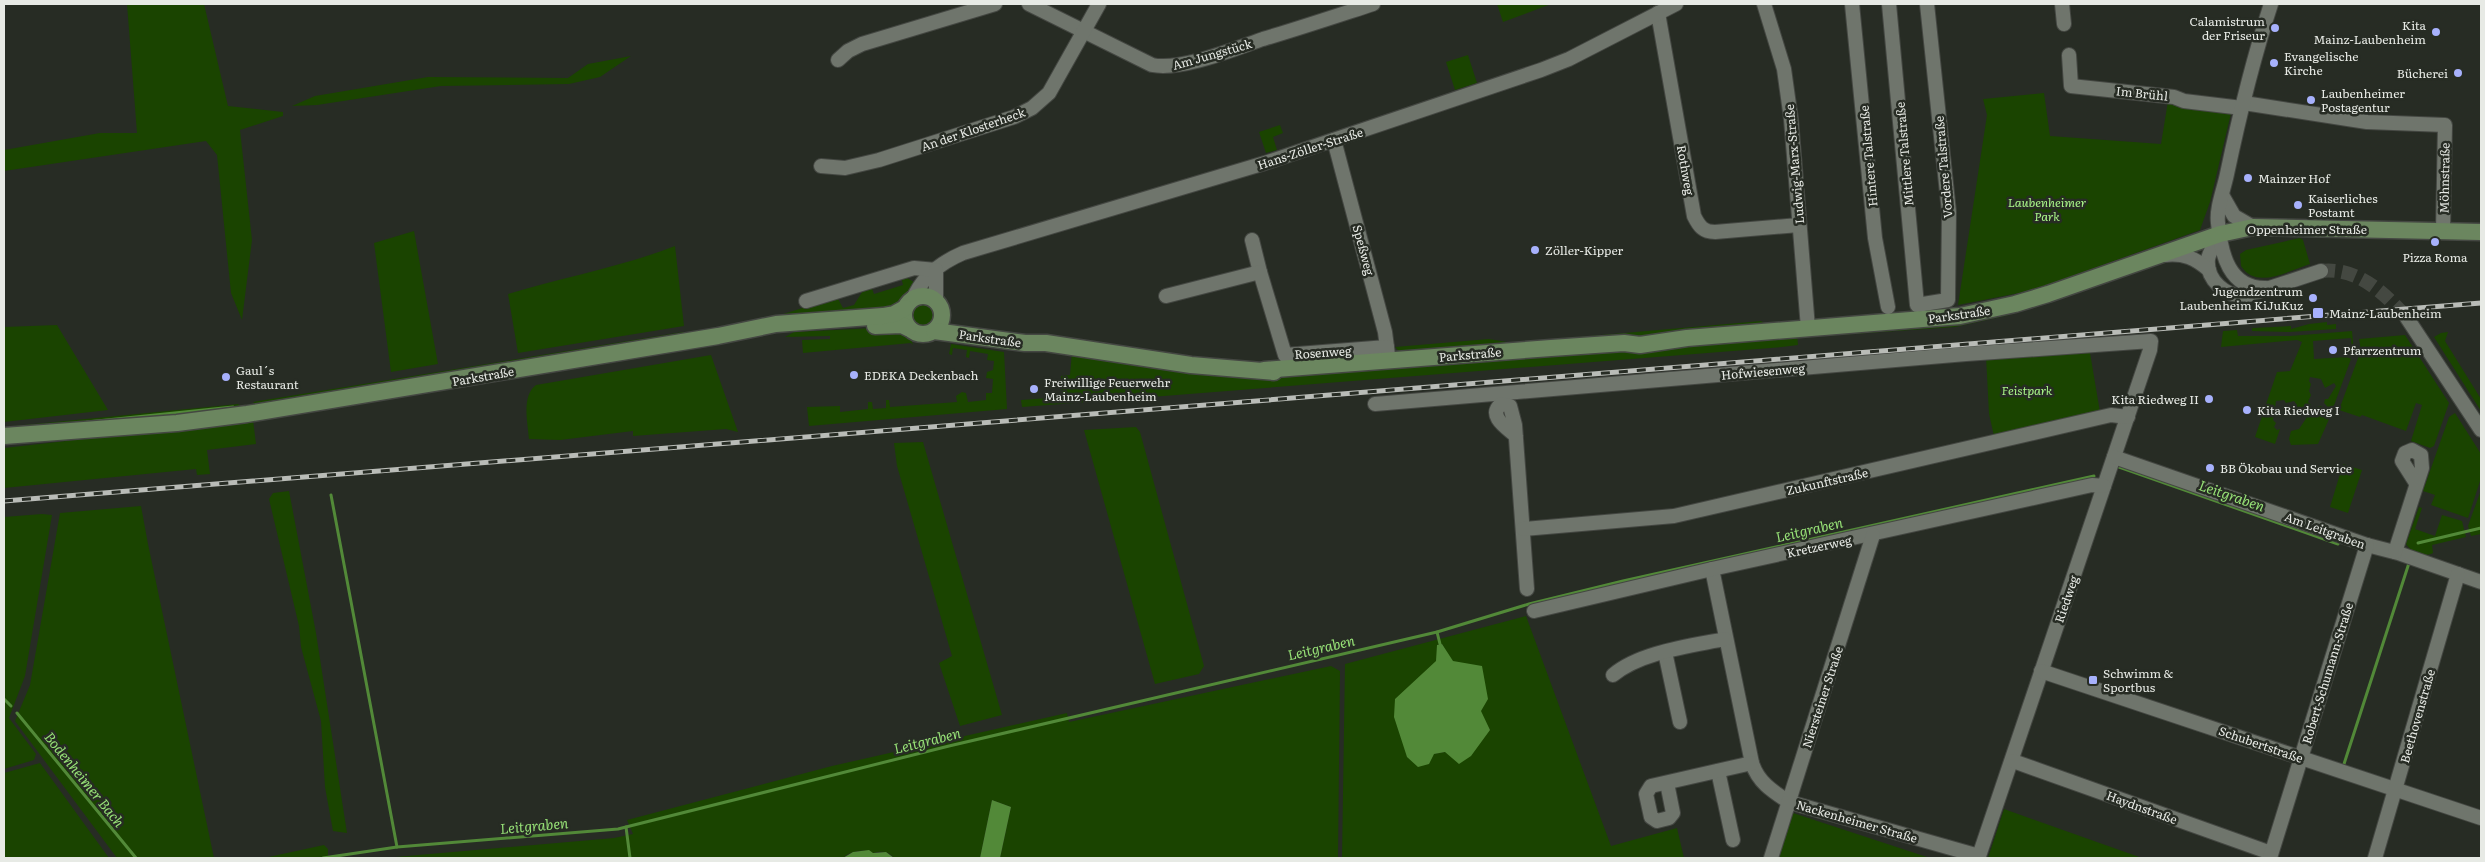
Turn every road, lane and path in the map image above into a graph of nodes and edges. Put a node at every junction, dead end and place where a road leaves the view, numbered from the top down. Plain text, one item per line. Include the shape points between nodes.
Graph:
1 (995, 4) edge
2 (1029, 4) edge
3 (1099, 4) edge
4 (1373, 4) edge
5 (1676, 4) edge
6 (1764, 4) edge
7 (1852, 4) edge
8 (1889, 4) edge
9 (1927, 4) edge
10 (2062, 4) edge
11 (2271, 4) edge
12 (1658, 13) junction
13 (2064, 24) dead end
14 (1085, 32) junction
15 (2069, 55) dead end
16 (838, 60) dead end
17 (2243, 106) junction
18 (1334, 140) junction
19 (821, 166) dead end
20 (2222, 194) junction
21 (1799, 225) junction
22 (2253, 226) junction
23 (2443, 232) junction
24 (2481, 232) edge
25 (2220, 234) junction
26 (1252, 240) dead end
27 (2153, 257) junction
28 (936, 270) junction
29 (2209, 270) junction
30 (2321, 271) tunnel mouth
31 (1260, 272) junction
32 (2266, 288) junction
33 (1166, 296) dead end
34 (806, 301) dead end
35 (909, 303) junction
36 (1917, 305) joint
37 (1888, 307) dead end
38 (939, 308) junction
39 (2407, 318) tunnel mouth
40 (908, 328) junction
41 (1808, 328) junction
42 (934, 331) junction
43 (718, 336) junction
44 (2151, 341) joint
45 (1046, 343) junction
46 (1388, 354) junction
47 (1506, 399) junction
48 (1375, 404) dead end
49 (2128, 417) junction
50 (2481, 430) edge
51 (4, 436) edge
52 (2114, 457) junction
53 (2416, 483) dead end
54 (2104, 486) junction
55 (1523, 529) junction
56 (1873, 535) junction
57 (2367, 546) junction
58 (2395, 552) junction
59 (1712, 569) junction
60 (2458, 574) junction
61 (2481, 582) edge
62 (1527, 589) dead end
63 (1534, 611) dead end
64 (1725, 639) junction
65 (1666, 652) junction
66 (2041, 670) junction
67 (1613, 675) dead end
68 (1680, 722) dead end
69 (2301, 758) junction
70 (2013, 761) junction
71 (1752, 762) junction
72 (1718, 771) junction
73 (1667, 783) dead end
74 (2396, 791) junction
75 (1789, 802) junction
76 (2481, 818) edge
77 (1733, 840) dead end
78 (1979, 856) joint
79 (2270, 856) edge
80 (1772, 858) edge
81 (2375, 858) edge

1 - 16 street via 862,44
2 - 14 street, Am Jungstück
3 - 14 street, An der Klosterheck
4 - 14 street, Am Jungstück via 1176,66 1152,65
5 - 12 street, Hans-Zöller-Straße
6 - 21 street, Ludwig-Marx-Straße via 1784,69
7 - 37 street, Hintere Talstraße via 1875,238
8 - 36 street, Mittlere Talstraße
9 - 36 street, Vordere Talstraße via 1949,212 1948,300
10 - 13 street
11 - 17 street
12 - 18 street, Hans-Zöller-Straße via 1541,70
12 - 21 street, Rothweg via 1694,216 1698,223 1704,230 1714,232
14 - 19 street, An der Klosterheck via 1049,93 1023,113 879,160 845,168
15 - 17 street, Im Brühl via 2071,86
17 - 20 street
17 - 23 street, Möhnstraße via 2367,122 2445,125
18 - 28 street, Hans-Zöller-Straße via 963,253
18 - 46 street, Speßweg
20 - 22 street via 2234,216
20 - 25 street via 2218,216
21 - 41 street, Ludwig-Marx-Straße
22 - 23 main road, Oppenheimer Straße
22 - 25 main road, Oppenheimer Straße
23 - 24 main road, Oppenheimer Straße
25 - 27 main road, Parkstraße
25 - 29 street via 2208,257
25 - 32 street via 2229,267 2236,279 2249,287
26 - 31 street, Rosenweg
27 - 29 street via 2181,254 2198,260
27 - 41 main road, Parkstraße via 2048,294 1960,316
28 - 34 street via 914,268
28 - 35 street, Hans-Zöller-Straße via 921,284
28 - 38 street
29 - 32 street via 2221,289 2233,295 2246,296
30 - 32 street
31 - 33 street
31 - 46 street, Rosenweg via 1284,355
35 - 38 main road via 927,296
35 - 40 main road via 904,318
35 - 43 main road, Parkstraße via 894,314 883,316 776,324
38 - 42 main road via 940,325
38 - 45 main road, Parkstraße via 964,325 1026,336
39 - 50 street
40 - 42 main road via 920,335
40 - 43 main road, Parkstraße via 892,325
41 - 46 main road, Parkstraße via 1640,345 1624,343
42 - 45 main road, Parkstraße
43 - 51 main road, Parkstraße via 247,414 177,423
44 - 47 street, Hofwiesenweg via 1966,354
44 - 49 street, Riedweg
45 - 46 main road, Parkstraße via 1191,365 1279,372 1299,372
47 - 48 street, Hofwiesenweg
47 - 55 street via 1498,406 1495,415 1516,436
49 - 52 street, Riedweg
49 - 55 street, Zukunftstraße via 2111,415 1674,516
52 - 54 street, Riedweg
52 - 57 street, Am Leitgraben
53 - 58 street
54 - 56 street, Kretzerweg via 2092,485
54 - 66 street, Riedweg
55 - 62 street
56 - 59 street, Kretzerweg
56 - 75 street, Niersteiner Straße
57 - 58 street, Am Leitgraben
57 - 69 street, Robert-Schumann-Straße
58 - 60 street, Am Leitgraben
59 - 63 street, Kretzerweg
59 - 64 street, Nackenheimer Straße
60 - 61 street, Am Leitgraben
60 - 74 street, Beethovenstraße
64 - 65 street
64 - 71 street, Nackenheimer Straße
65 - 67 street via 1631,663
65 - 68 street
66 - 69 street, Schubertstraße
66 - 70 street, Riedweg
69 - 74 street, Schubertstraße
69 - 79 street, Robert-Schumann-Straße
70 - 78 street, Riedweg
70 - 79 street, Haydnstraße
71 - 72 street
71 - 75 street, Nackenheimer Straße via 1766,786
72 - 73 street
72 - 77 street
74 - 76 street, Schubertstraße
74 - 81 street, Beethovenstraße
75 - 78 street, Nackenheimer Straße
75 - 80 street, Niersteiner Straße

